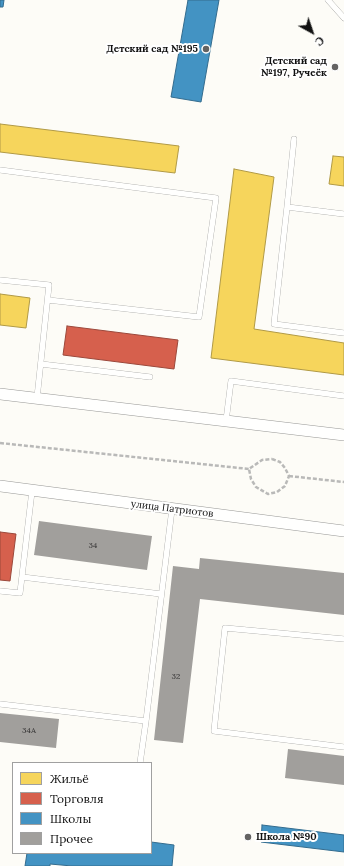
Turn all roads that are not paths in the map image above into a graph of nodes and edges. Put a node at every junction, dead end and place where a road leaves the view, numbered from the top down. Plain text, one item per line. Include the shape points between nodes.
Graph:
1 (328, 0) edge
2 (344, 18) edge
3 (294, 139) dead end
4 (0, 170) edge
5 (287, 207) junction
6 (344, 214) edge
7 (0, 280) edge
8 (48, 300) junction
9 (344, 333) edge
10 (41, 364) junction
11 (150, 377) dead end
12 (0, 394) edge
13 (344, 396) edge
14 (37, 398) junction
15 (226, 421) junction
16 (344, 435) edge
17 (0, 486) edge
18 (32, 490) junction
19 (172, 509) junction
20 (344, 531) edge
21 (22, 577) junction
22 (0, 591) edge
23 (161, 594) junction
24 (344, 639) edge
25 (0, 704) edge
26 (146, 721) junction
27 (344, 747) edge
28 (140, 762) edge

1 - 2 lane
3 - 5 lane
4 - 8 lane via 216,198 199,317
5 - 6 lane
5 - 9 lane via 274,324
7 - 8 lane via 49,285
8 - 10 lane
10 - 11 lane
10 - 14 lane
12 - 14 street
13 - 15 lane via 230,381
14 - 15 street
15 - 16 street
17 - 18 street, улица Патриотов
18 - 19 street, улица Патриотов
18 - 21 lane
19 - 20 street, улица Патриотов
19 - 23 lane
21 - 22 lane via 20,593
21 - 23 lane
23 - 26 lane
24 - 27 lane via 225,628 214,731
25 - 26 lane
26 - 28 lane

